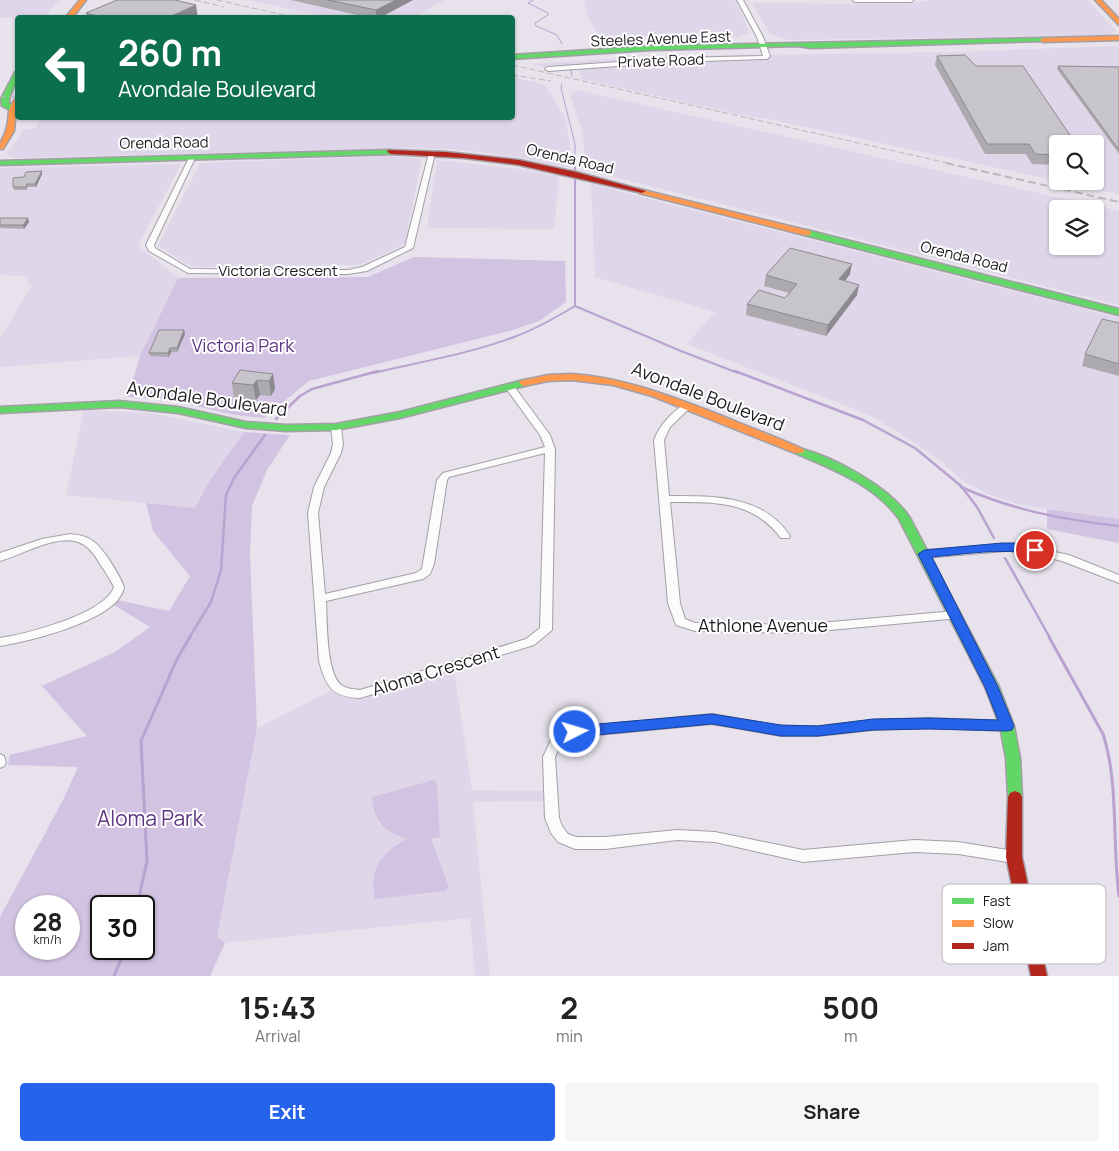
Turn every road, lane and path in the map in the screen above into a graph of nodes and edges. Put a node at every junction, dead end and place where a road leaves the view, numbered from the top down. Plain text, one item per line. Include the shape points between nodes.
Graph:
1 (83, 0) edge
2 (739, 0) edge
3 (855, 0) edge
4 (911, 0) edge
5 (1098, 0) edge
6 (1110, 0) edge
7 (1119, 9) edge
8 (70, 15) edge
9 (1119, 24) edge
10 (1119, 32) edge
11 (1119, 38) edge
12 (1101, 42) junction
13 (762, 43) junction
14 (1119, 45) edge
15 (811, 46) junction
16 (515, 57) edge
17 (515, 61) edge
18 (548, 69) dead end
19 (9, 89) edge
20 (0, 148) edge
21 (432, 153) junction
22 (192, 158) junction
23 (0, 163) edge
24 (1119, 312) edge
25 (510, 387) junction
26 (687, 406) junction
27 (0, 410) edge
28 (336, 427) junction
29 (550, 449) junction
30 (664, 499) junction
31 (785, 536) dead end
32 (924, 554) junction
33 (0, 557) edge
34 (1119, 578) edge
35 (320, 599) junction
36 (955, 615) junction
37 (0, 642) edge
38 (1007, 726) junction
39 (0, 759) edge
40 (0, 763) edge
41 (1014, 857) junction
42 (1020, 884) edge

1 - 8 street
2 - 13 street
3 - 4 street
5 - 9 street
6 - 7 street
10 - 12 street
11 - 12 street, Steeles Avenue East
12 - 14 street, Steeles Avenue East
12 - 15 street, Steeles Avenue East via 932,48 906,45
13 - 15 street, Steeles Avenue East
13 - 15 street, Steeles Avenue East via 802,50
13 - 16 street, Steeles Avenue East
13 - 17 street, Steeles Avenue East
13 - 18 street, Private Road via 767,56 763,59 665,60
19 - 20 street via 10,131
21 - 22 street, Orenda Road
21 - 22 street, Victoria Crescent via 409,248 348,272 188,271 152,249 150,245
21 - 24 street, Orenda Road via 505,160 566,172
22 - 23 street, Orenda Road
25 - 26 street, Avondale Boulevard via 547,379 599,378 636,386
25 - 28 street, Avondale Boulevard via 400,415
25 - 29 street, Aloma Crescent via 545,435
26 - 30 street, Athlone Avenue via 661,430
26 - 32 street, Avondale Boulevard via 858,478 899,511
27 - 28 street, Avondale Boulevard via 131,405 178,410 246,426
28 - 35 street, Aloma Crescent via 336,453 319,487 313,513
29 - 35 street via 446,475 442,480 426,571 419,576
29 - 35 street, Aloma Crescent via 546,630 530,642 360,694 351,694 335,688 330,682
30 - 31 street via 733,502 772,519
30 - 36 street, Athlone Avenue via 674,603 680,622 688,626 797,629
32 - 34 street via 1017,547 1065,558
32 - 36 street, Avondale Boulevard
33 - 37 street via 61,537 80,539 89,543 119,587 112,600 95,610 56,627
36 - 38 street, Avondale Boulevard via 992,687
38 - 41 street, Avondale Boulevard via 1014,767
38 - 41 street via 882,724 818,731 781,731 712,719 575,732 555,743 549,757 552,818 563,838 574,843 677,835 715,838 803,856 914,846 958,848
39 - 40 street
41 - 42 street, Avondale Boulevard

